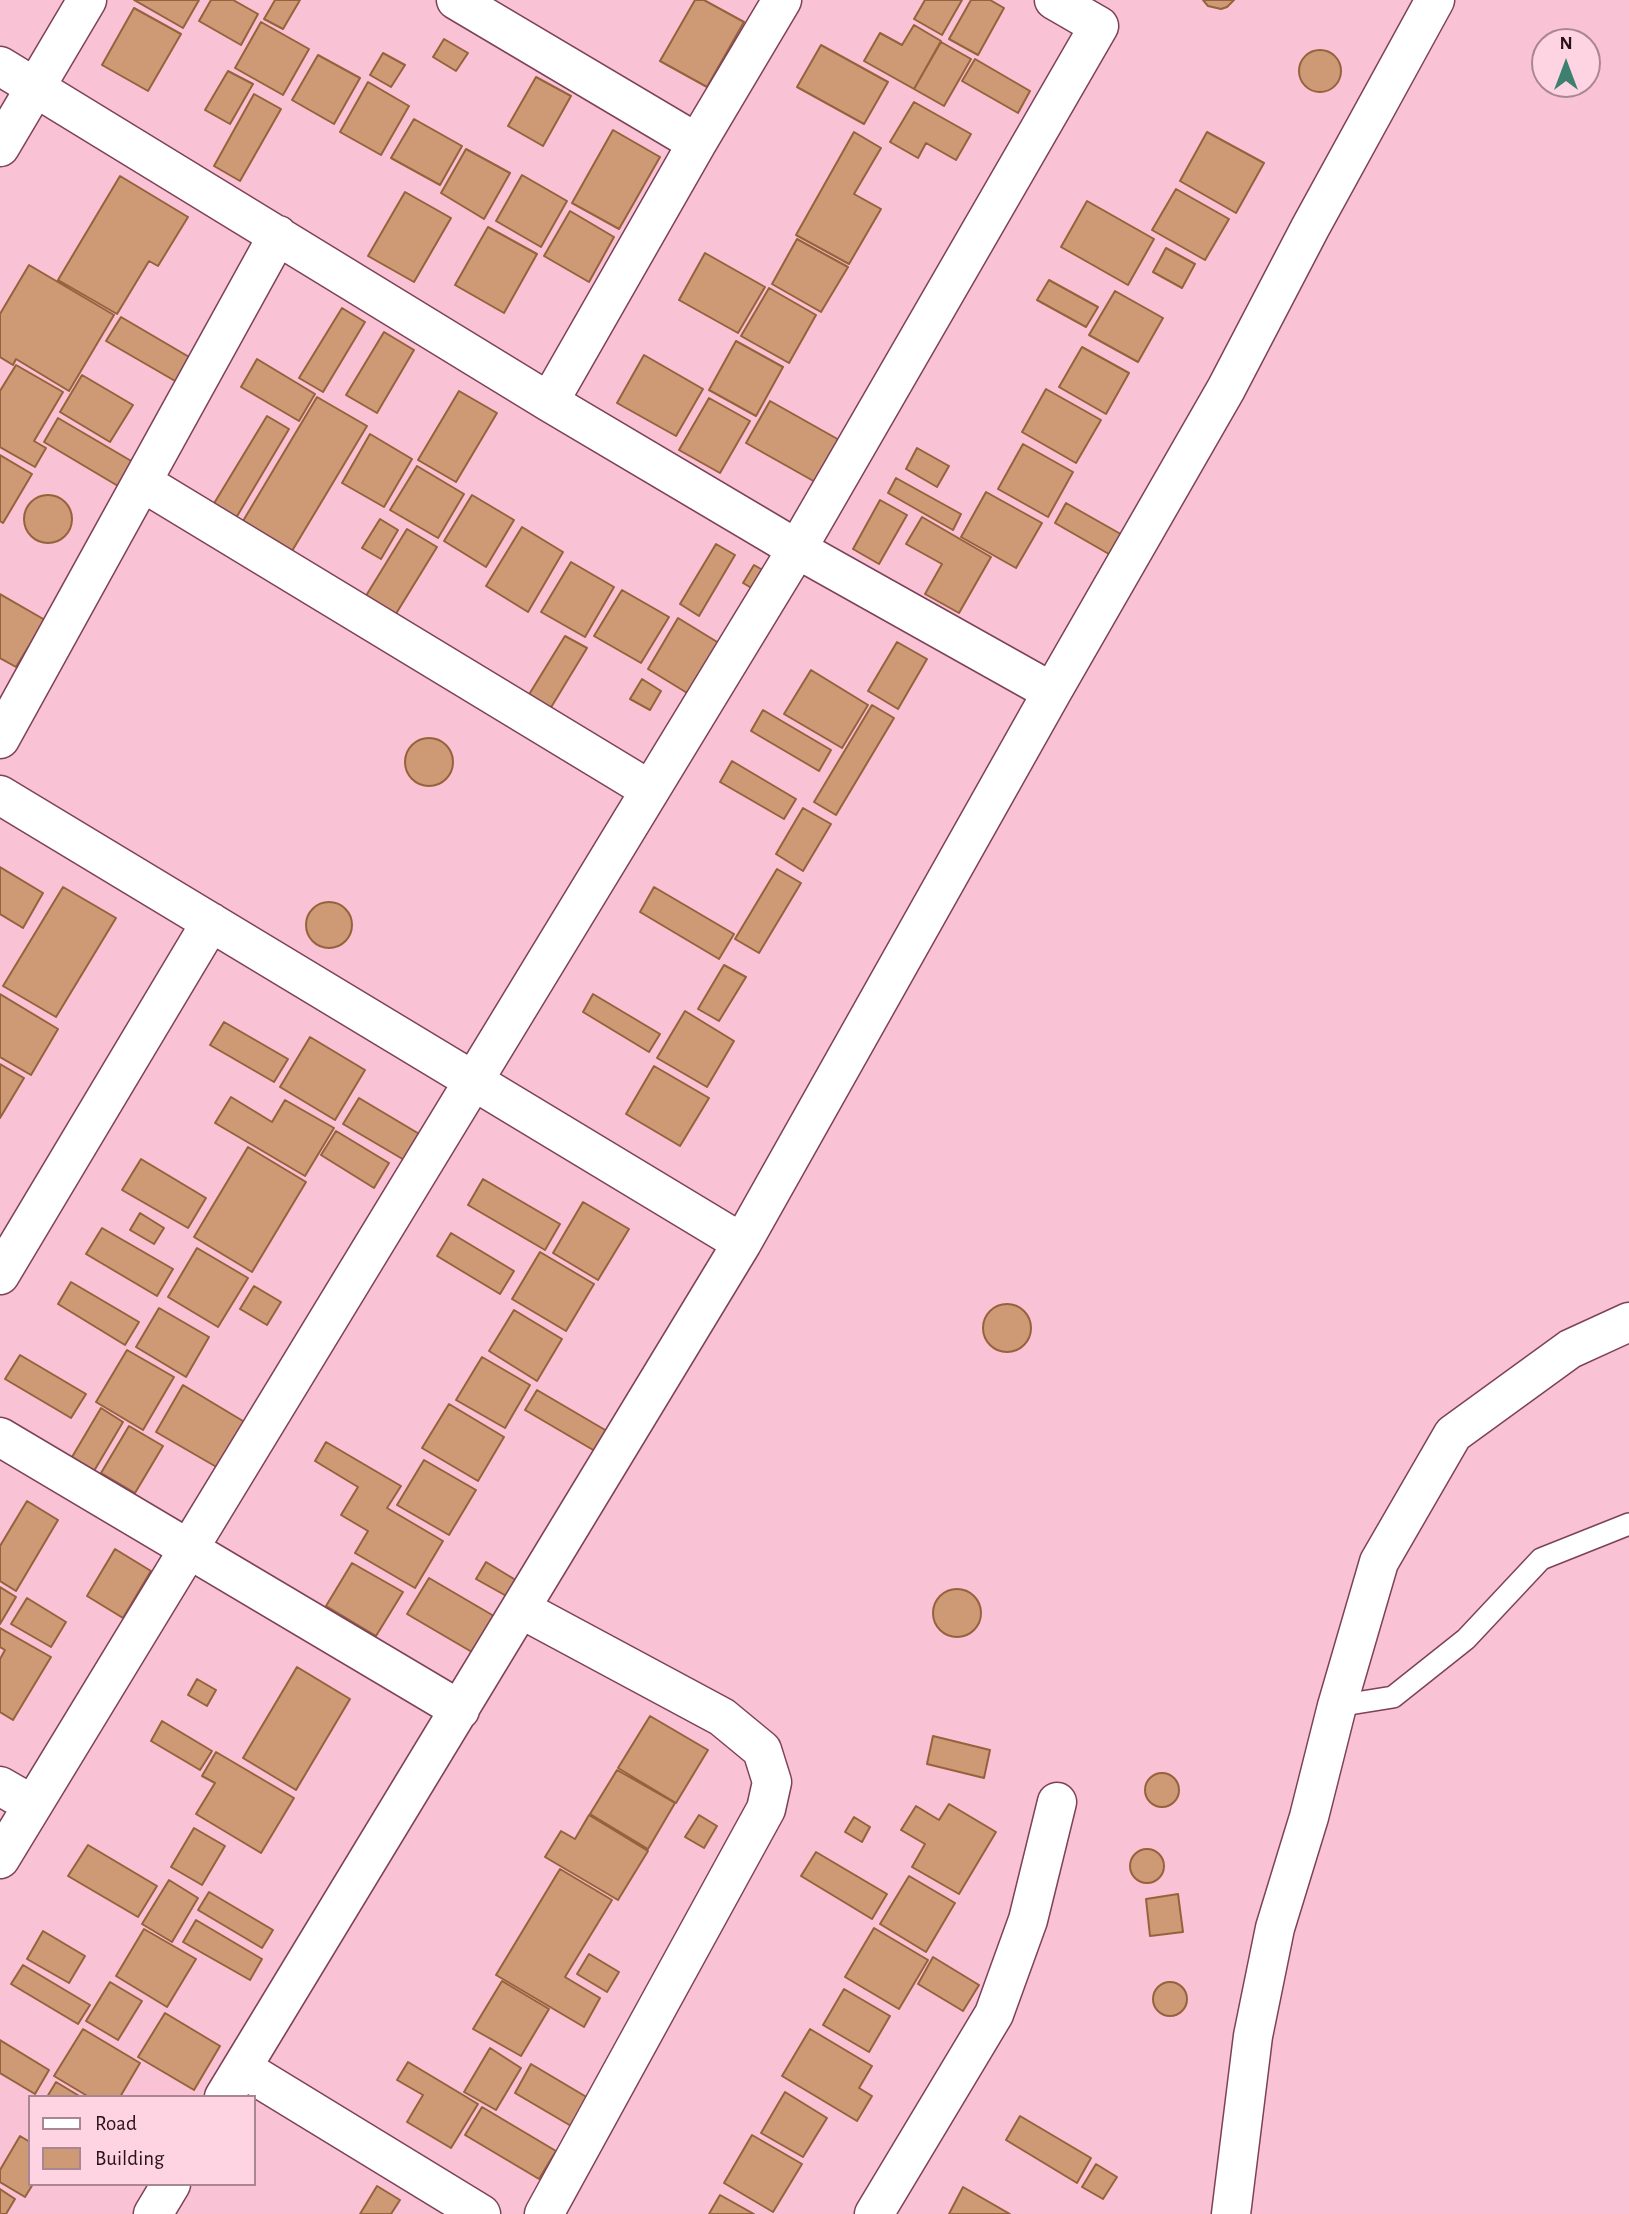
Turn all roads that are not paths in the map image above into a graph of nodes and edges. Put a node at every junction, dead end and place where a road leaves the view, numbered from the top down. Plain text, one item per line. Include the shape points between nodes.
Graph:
1 (87, 0) edge
2 (456, 0) edge
3 (782, 0) edge
4 (1054, 0) edge
5 (1434, 0) edge
6 (1107, 13) edge
7 (0, 66) edge
8 (35, 87) junction
9 (697, 143) junction
10 (0, 147) edge
11 (278, 234) junction
12 (549, 402) junction
13 (142, 482) junction
14 (797, 549) junction
15 (1052, 692) junction
16 (0, 739) edge
17 (650, 790) junction
18 (0, 795) edge
19 (211, 922) junction
20 (473, 1080) junction
21 (742, 1243) junction
22 (0, 1275) edge
23 (1629, 1322) edge
24 (0, 1437) edge
25 (1629, 1524) edge
26 (188, 1549) junction
27 (521, 1609) junction
28 (1337, 1706) junction
29 (460, 1710) junction
30 (0, 1786) edge
31 (1058, 1802) dead end
32 (33, 1805) junction
33 (0, 1859) edge
34 (233, 2082) edge
35 (171, 2186) edge
36 (153, 2214) edge
37 (481, 2214) edge
38 (544, 2214) edge
39 (874, 2214) edge
40 (1231, 2214) edge

1 - 8 street
2 - 9 street
3 - 9 street
4 - 6 street
5 - 15 street via 1226,388
6 - 14 street
7 - 8 street
8 - 10 street
8 - 11 street
9 - 12 street
11 - 12 street
11 - 13 street
12 - 14 street
13 - 16 street
13 - 17 street
14 - 15 street
14 - 17 street
15 - 21 street
17 - 20 street
18 - 19 street
19 - 20 street
19 - 22 street
20 - 21 street
20 - 26 street
21 - 27 street
23 - 28 street via 1570,1349 1454,1434 1379,1562
24 - 26 street
25 - 28 lane via 1541,1559 1466,1639 1393,1697
26 - 29 street
26 - 32 street
27 - 29 street
27 - 38 street via 722,1717 762,1750 772,1782 766,1809
28 - 40 street via 1275,1928 1252,2036
29 - 34 street
30 - 32 street
31 - 39 street via 1028,1920 994,2014
32 - 33 street
34 - 37 street
35 - 36 street

